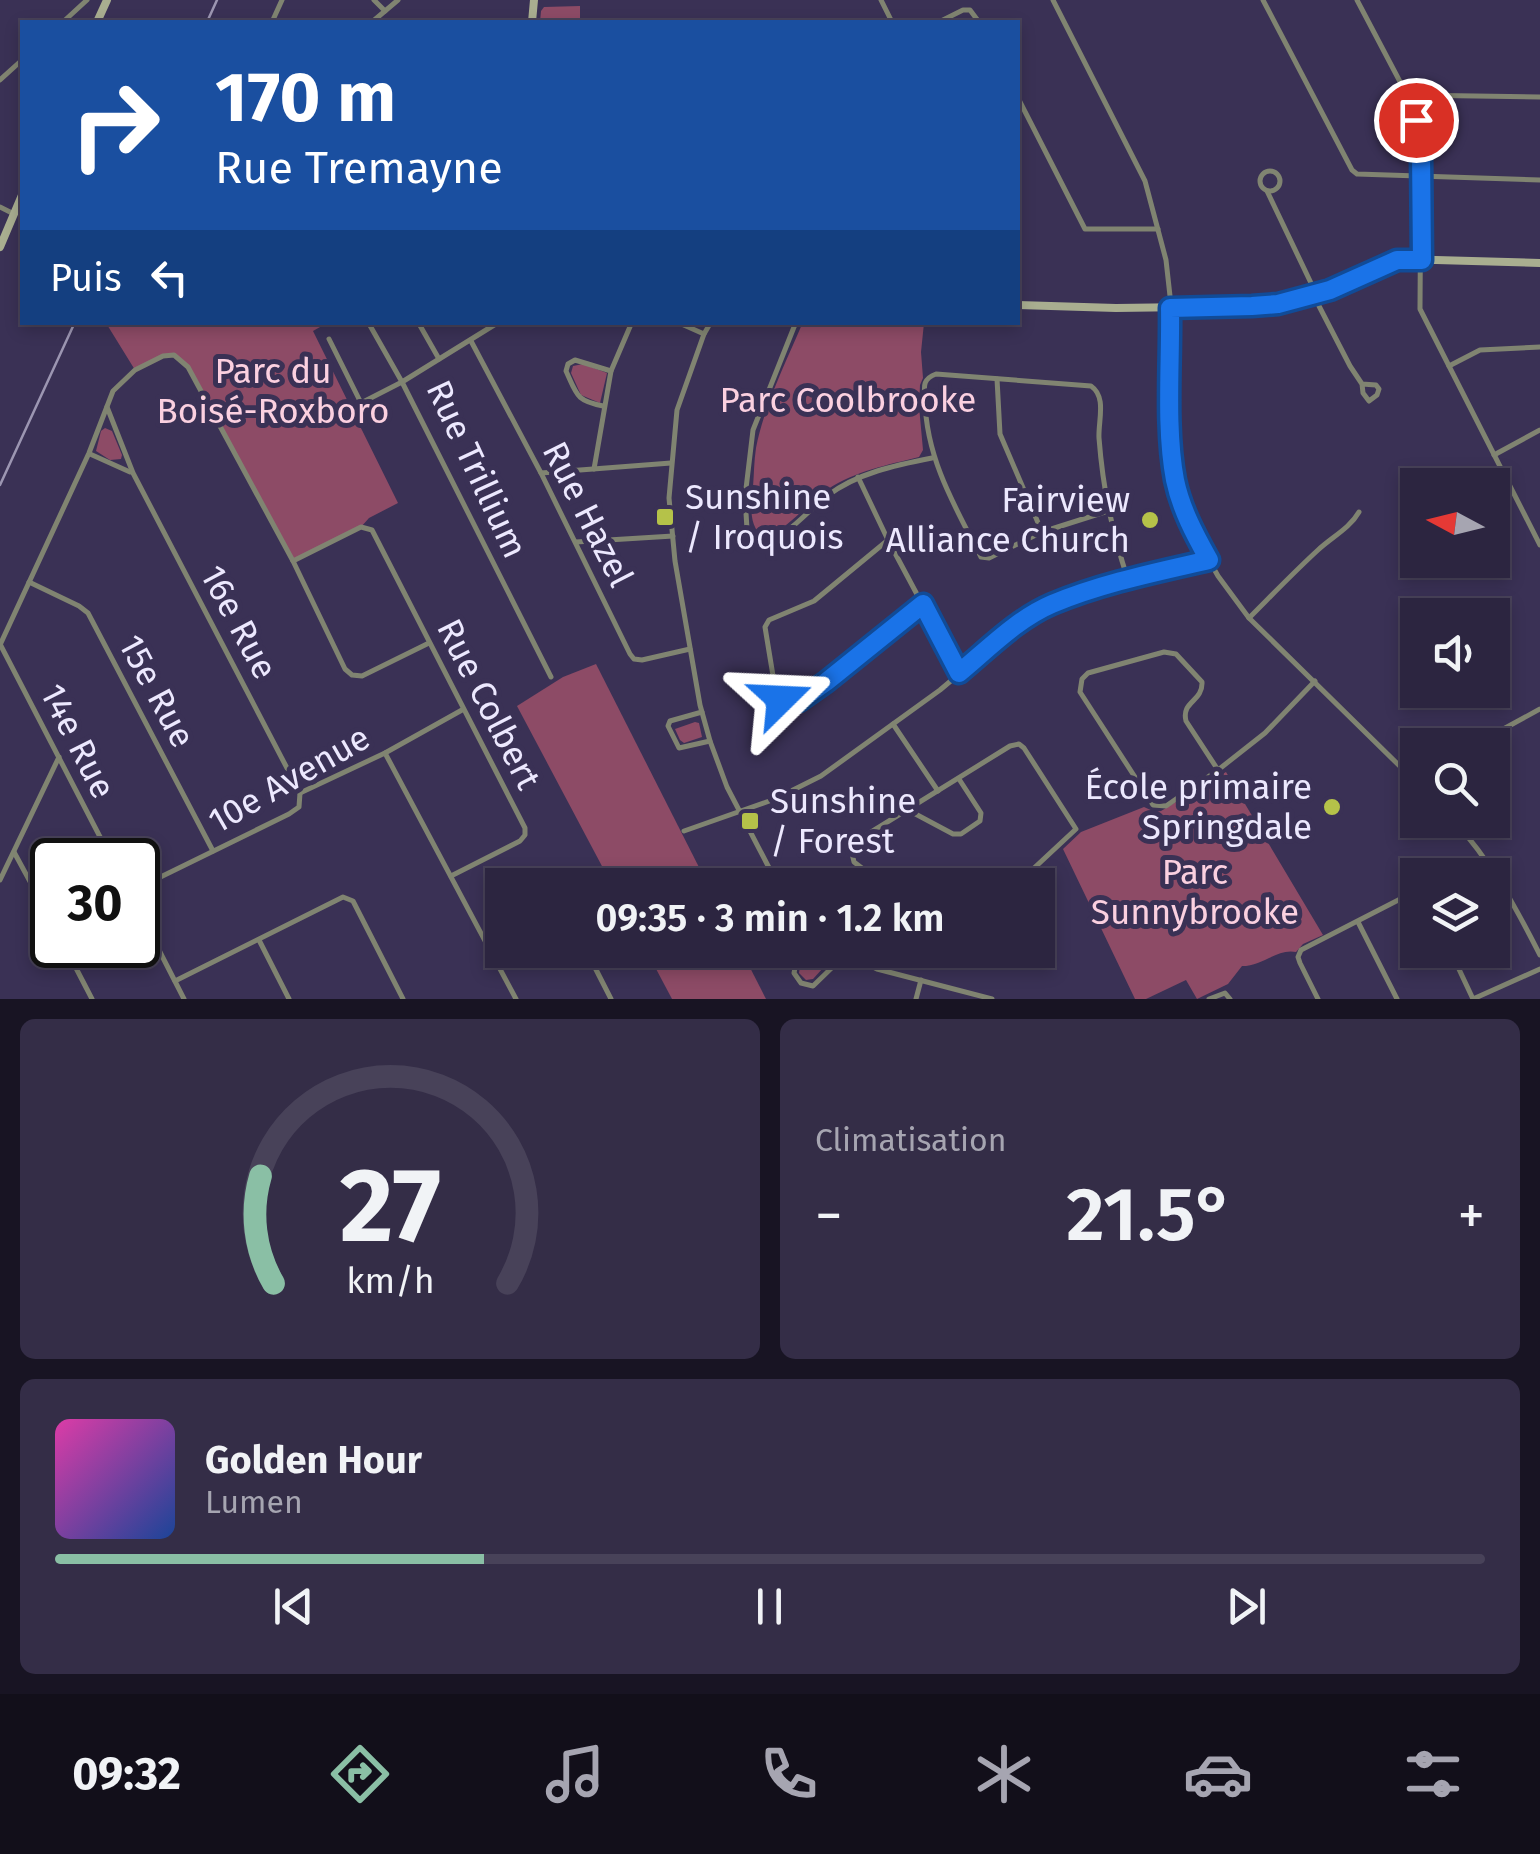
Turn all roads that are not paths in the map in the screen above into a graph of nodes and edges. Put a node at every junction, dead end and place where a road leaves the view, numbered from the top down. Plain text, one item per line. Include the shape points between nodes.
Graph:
1 (87, 0) edge
2 (374, 0) edge
3 (398, 0) edge
4 (1053, 0) edge
5 (1263, 0) edge
6 (1357, 0) edge
7 (385, 12) junction
8 (67, 20) edge
9 (375, 20) edge
10 (943, 20) edge
11 (978, 20) edge
12 (20, 62) edge
13 (0, 80) edge
14 (1407, 94) junction
15 (1540, 96) edge
16 (1020, 102) edge
17 (1421, 176) junction
18 (1540, 180) edge
19 (1266, 191) dead end
20 (20, 200) edge
21 (0, 207) edge
22 (14, 214) junction
23 (1158, 229) junction
24 (0, 246) edge
25 (1422, 260) junction
26 (1540, 263) edge
27 (1315, 295) junction
28 (1020, 305) edge
29 (1170, 308) junction
30 (370, 325) edge
31 (420, 325) edge
32 (494, 325) edge
33 (631, 325) edge
34 (684, 325) edge
35 (708, 325) edge
36 (795, 325) edge
37 (704, 334) junction
38 (329, 339) dead end
39 (472, 340) junction
40 (1540, 347) edge
41 (439, 360) junction
42 (1449, 366) junction
43 (611, 371) junction
44 (998, 378) junction
45 (402, 382) junction
46 (1362, 384) dead end
47 (106, 406) junction
48 (603, 406) junction
49 (1540, 430) edge
50 (89, 453) junction
51 (1494, 454) junction
52 (933, 458) junction
53 (671, 463) junction
54 (594, 469) junction
55 (133, 473) junction
56 (541, 473) junction
57 (858, 477) junction
58 (1108, 511) junction
59 (1359, 512) dead end
60 (1535, 526) edge
61 (1042, 532) junction
62 (673, 536) junction
63 (888, 540) junction
64 (576, 542) junction
65 (1540, 545) edge
66 (1209, 560) junction
67 (293, 561) junction
68 (1128, 580) junction
69 (29, 582) junction
70 (923, 604) junction
71 (1249, 618) junction
72 (430, 644) junction
73 (0, 645) edge
74 (690, 649) junction
75 (959, 673) junction
76 (550, 676) dead end
77 (1314, 681) junction
78 (1540, 709) edge
79 (462, 710) junction
80 (702, 712) junction
81 (893, 724) junction
82 (1505, 728) edge
83 (710, 741) junction
84 (385, 753) junction
85 (59, 757) junction
86 (1400, 764) edge
87 (1218, 770) junction
88 (959, 779) junction
89 (938, 791) junction
90 (300, 793) junction
91 (738, 810) junction
92 (908, 810) junction
93 (684, 831) dead end
94 (101, 838) edge
95 (1467, 838) edge
96 (213, 851) junction
97 (14, 852) junction
98 (769, 868) edge
99 (862, 868) edge
100 (1034, 868) edge
101 (451, 876) junction
102 (160, 877) edge
103 (0, 880) edge
104 (30, 881) edge
105 (1400, 899) edge
106 (1358, 922) junction
107 (485, 939) edge
108 (260, 940) junction
109 (160, 953) edge
110 (1540, 955) edge
111 (76, 968) edge
112 (500, 968) edge
113 (595, 968) edge
114 (795, 968) edge
115 (829, 968) edge
116 (875, 968) edge
117 (1458, 968) edge
118 (1540, 969) edge
119 (921, 980) junction
120 (175, 982) junction
121 (92, 999) edge
122 (184, 999) edge
123 (289, 999) edge
124 (404, 999) edge
125 (516, 999) edge
126 (611, 999) edge
127 (916, 999) edge
128 (992, 999) edge
129 (1208, 999) edge
130 (1230, 999) edge
131 (1318, 999) edge
132 (1397, 999) edge
133 (1473, 999) edge

1 - 8 street
2 - 7 street
3 - 7 street
4 - 23 street via 1145,181
5 - 17 street via 1352,170 1363,176
6 - 14 street
7 - 9 street
10 - 11 street via 970,10
12 - 13 street
14 - 15 street
14 - 17 street
16 - 23 street via 1085,229
17 - 18 street
17 - 25 street
19 - 27 street
20 - 22 street
21 - 22 street
22 - 24 street
23 - 29 street
25 - 26 street
25 - 27 street via 1397,260
25 - 42 street via 1420,309
27 - 29 street via 1262,306
27 - 46 street
28 - 29 street
29 - 66 street via 1176,482
30 - 45 street
31 - 41 street
32 - 39 street, Rue Trillium
33 - 43 street
34 - 37 street
35 - 37 street
36 - 57 street via 753,430 745,497 751,538 780,538 828,494
37 - 53 street via 677,410
38 - 45 street via 362,403
39 - 41 street, Rue Trillium
39 - 56 street, Rue Hazel
40 - 42 street via 1480,350
41 - 45 street, Rue Trillium
42 - 51 street
43 - 48 street
43 - 48 street via 574,360 566,371 578,398
44 - 52 street via 928,377 925,420
44 - 58 street via 1098,391
44 - 61 street via 1000,434
45 - 76 street, Rue Trillium
47 - 50 street
47 - 55 street, 16e Rue
47 - 67 street via 136,370 174,355 188,367
48 - 54 street
49 - 51 street
50 - 55 street
50 - 69 street
51 - 60 street
52 - 57 street
52 - 61 street via 981,557
53 - 54 street
53 - 62 street
54 - 56 street
55 - 90 street, 16e Rue
56 - 64 street, Rue Hazel
57 - 63 street
58 - 61 street
58 - 68 street
59 - 71 street
60 - 65 street
62 - 64 street
62 - 74 street
63 - 70 street
63 - 70 street via 814,601 769,620 776,694 799,701
64 - 74 street, Rue Hazel via 634,659
66 - 68 street
66 - 71 street
67 - 72 street via 352,675
67 - 72 street, Rue Colbert via 361,527 372,530
68 - 75 street via 1050,605
69 - 73 street
69 - 96 street, 15e Rue via 88,613
70 - 75 street
71 - 77 street
72 - 79 street, Rue Colbert
73 - 85 street, 14e Rue
74 - 80 street
75 - 81 street
77 - 86 street
77 - 87 street via 1265,734
78 - 82 street
79 - 84 street, 10e Avenue
79 - 101 street, Rue Colbert via 525,835
80 - 83 street
80 - 83 street via 668,726 680,748
81 - 89 street
81 - 91 street via 820,776
83 - 91 street
84 - 90 street, 10e Avenue
84 - 101 street
85 - 94 street, 14e Rue
85 - 97 street
87 - 87 street via 1166,806 1153,805 1080,692 1082,678 1176,654 1202,682 1200,696 1184,714
88 - 89 street
88 - 92 street via 980,813 980,821 961,834
88 - 100 street via 1010,746 1024,748 1076,828
89 - 92 street
90 - 96 street, 10e Avenue via 299,807 289,814
91 - 93 street
91 - 98 street
92 - 99 street via 855,842 850,849
95 - 110 street
96 - 102 street, 10e Avenue
97 - 103 street
97 - 104 street
101 - 107 street
105 - 106 street
106 - 131 street via 1298,954
106 - 132 street
108 - 120 street
108 - 123 street
108 - 124 street via 346,897
109 - 120 street
111 - 121 street
112 - 125 street
113 - 126 street
114 - 115 street via 801,983 813,986
116 - 119 street
117 - 133 street
118 - 133 street
119 - 127 street
119 - 128 street
120 - 122 street
129 - 130 street

